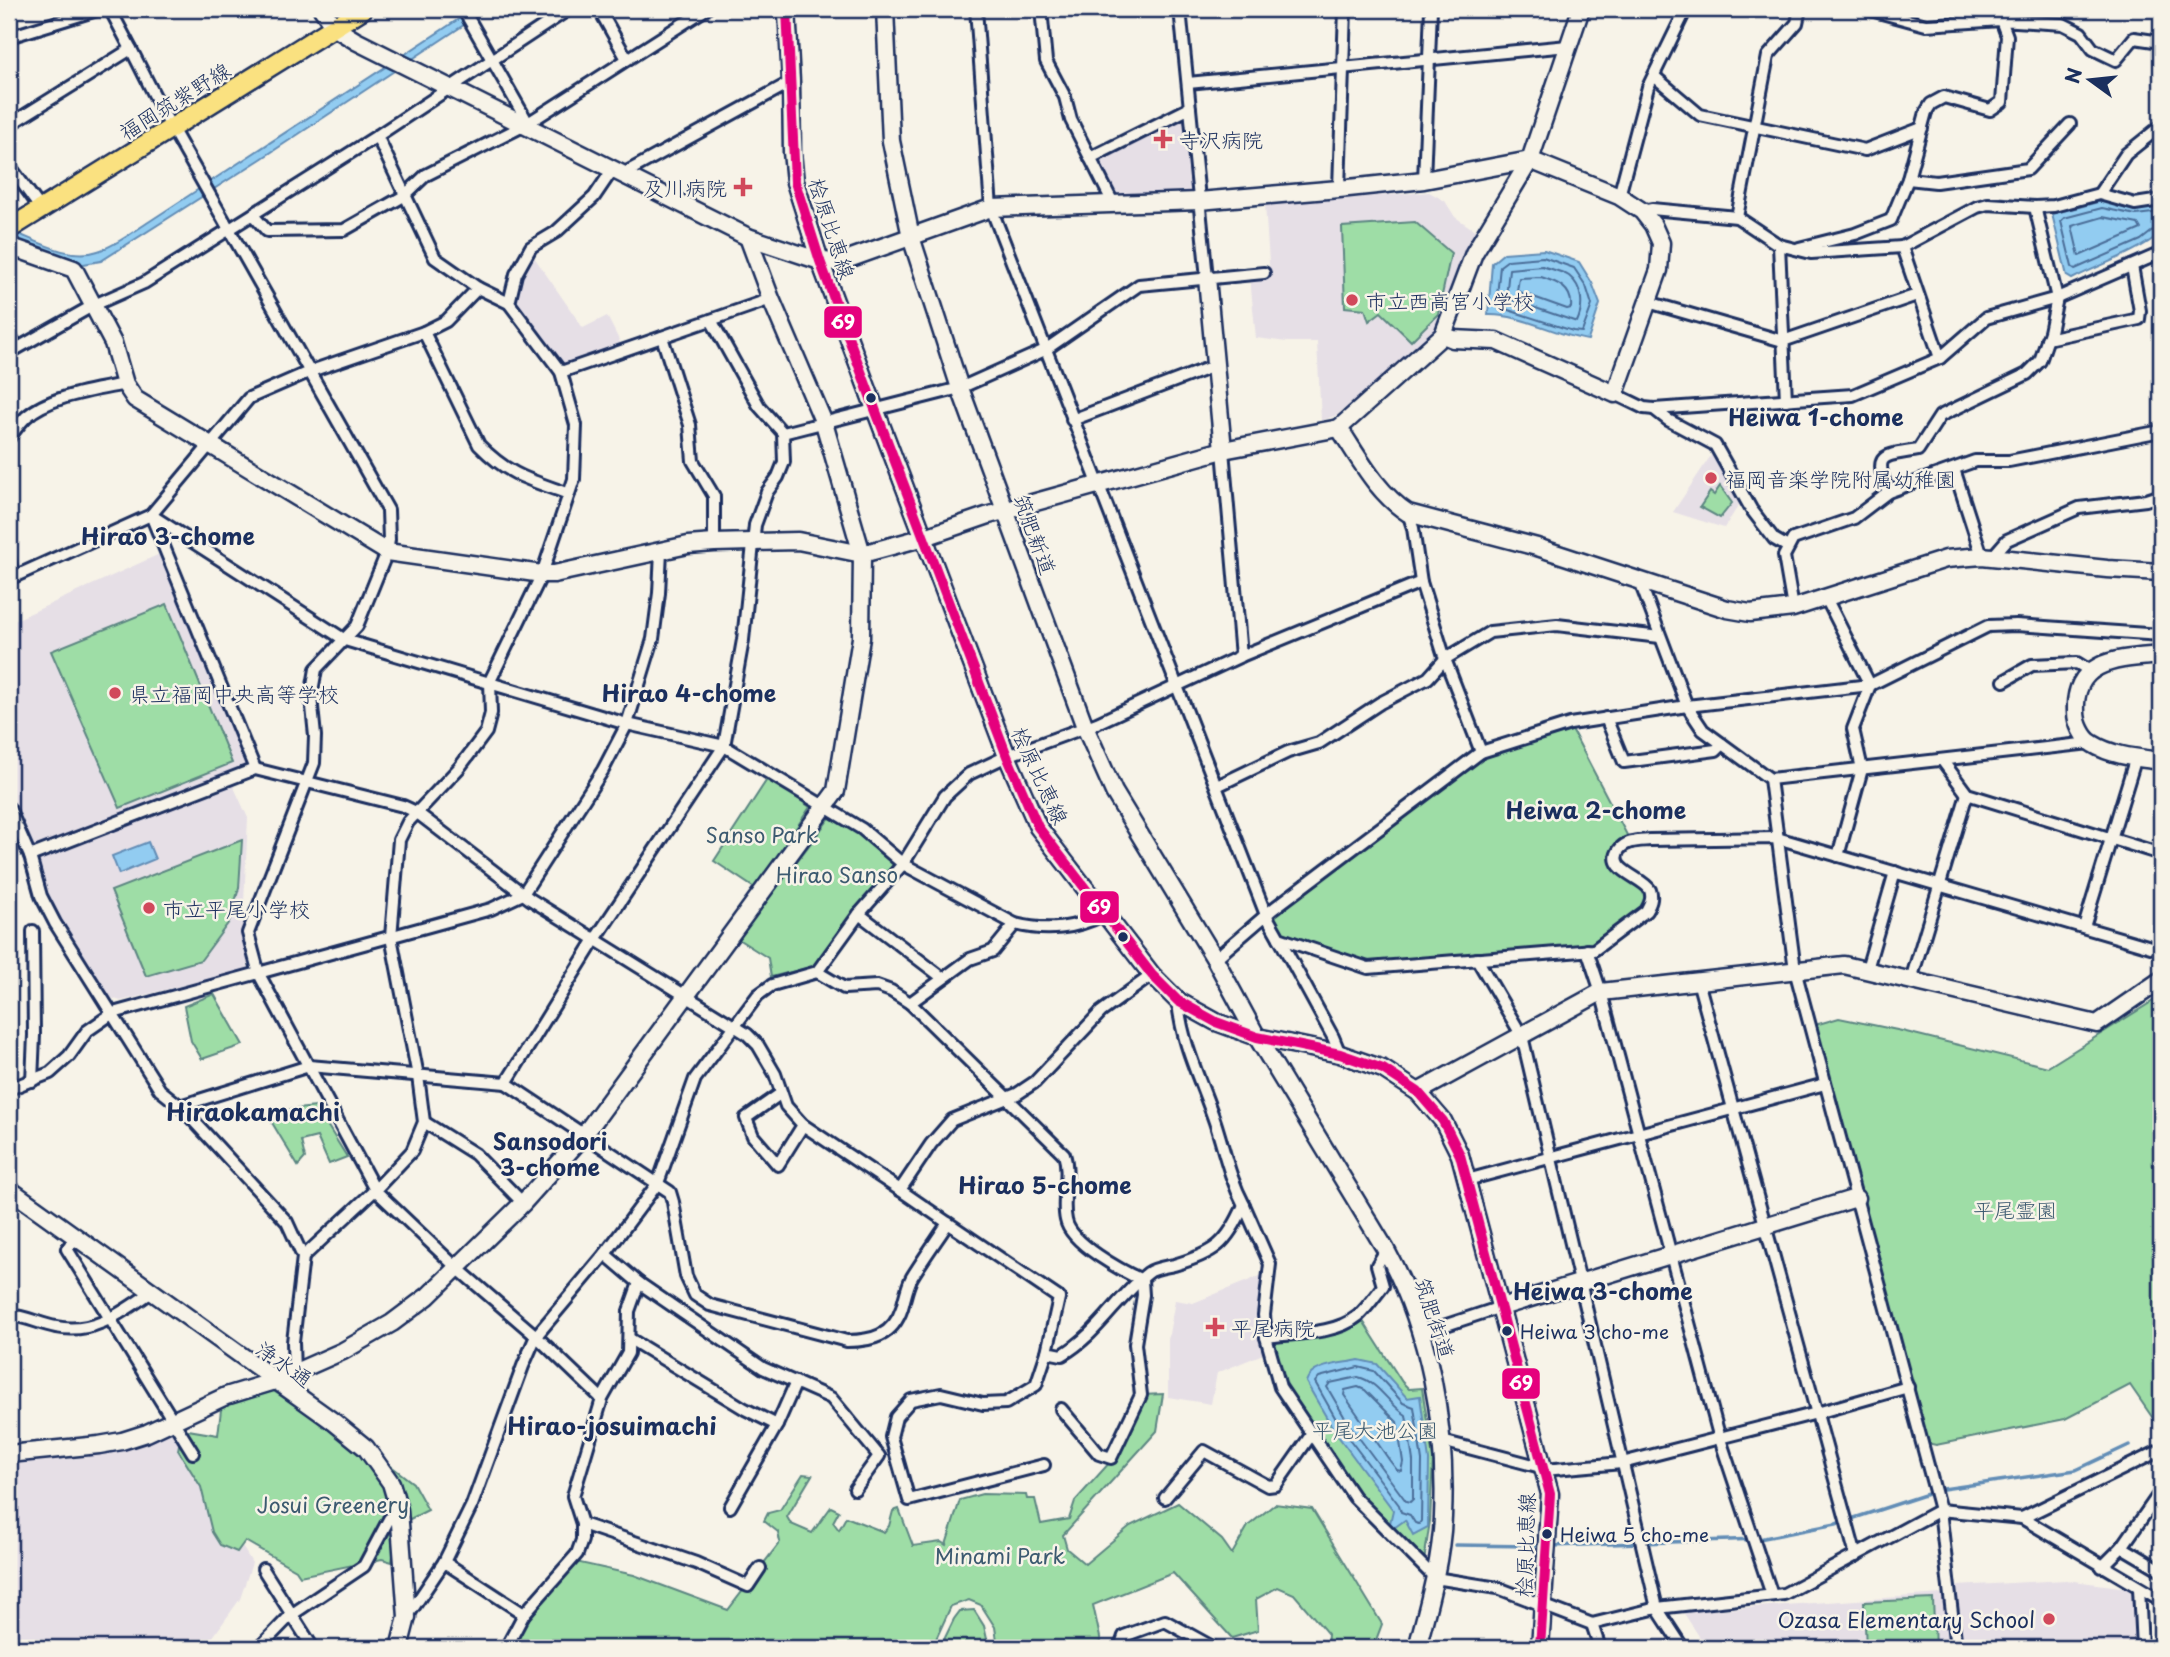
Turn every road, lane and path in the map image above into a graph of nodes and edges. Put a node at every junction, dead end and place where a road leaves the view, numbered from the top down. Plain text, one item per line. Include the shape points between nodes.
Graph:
1 (100, 9) edge
2 (110, 9) edge
3 (322, 9) edge
4 (363, 9) edge
5 (569, 9) edge
6 (599, 9) edge
7 (706, 9) edge
8 (787, 9) edge
9 (885, 9) edge
10 (976, 9) edge
11 (1041, 9) edge
12 (1181, 9) edge
13 (1345, 9) edge
14 (1431, 9) edge
15 (1581, 9) edge
16 (1685, 9) edge
17 (1800, 9) edge
18 (1867, 9) edge
19 (1993, 9) edge
20 (467, 14) edge
21 (2001, 20) junction
22 (335, 28) junction
23 (9, 37) edge
24 (2161, 42) edge
25 (1568, 46) junction
26 (131, 49) junction
27 (492, 57) junction
28 (627, 59) junction
29 (1429, 60) junction
30 (1343, 68) junction
31 (1654, 76) junction
32 (791, 82) junction
33 (1188, 83) junction
34 (449, 88) junction
35 (1190, 108) junction
36 (526, 124) junction
37 (2070, 124) dead end
38 (9, 125) edge
39 (1755, 126) junction
40 (2161, 126) edge
41 (171, 128) junction
42 (1922, 128) junction
43 (377, 135) junction
44 (1090, 158) junction
45 (1530, 160) junction
46 (9, 165) edge
47 (618, 171) junction
48 (1908, 179) junction
49 (1424, 180) junction
50 (1339, 188) junction
51 (2099, 194) junction
52 (404, 196) junction
53 (1619, 196) junction
54 (2161, 200) edge
55 (1199, 201) junction
56 (1113, 203) junction
57 (2035, 207) junction
58 (991, 208) junction
59 (41, 209) junction
60 (1643, 211) junction
61 (253, 215) junction
62 (1737, 216) junction
63 (231, 229) junction
64 (10, 230) edge
65 (748, 237) junction
66 (911, 237) junction
67 (1779, 245) junction
68 (1902, 247) junction
69 (1793, 250) junction
70 (2161, 253) edge
71 (820, 261) junction
72 (2132, 266) junction
73 (1264, 273) dead end
74 (1207, 278) junction
75 (478, 288) junction
76 (1917, 295) junction
77 (2057, 298) junction
78 (771, 299) junction
79 (1648, 302) junction
80 (509, 303) junction
81 (94, 305) junction
82 (711, 320) junction
83 (424, 332) junction
84 (9, 333) edge
85 (1443, 335) junction
86 (662, 337) junction
87 (2047, 339) junction
88 (1783, 341) junction
89 (1045, 350) junction
90 (13, 351) edge
91 (1940, 359) junction
92 (1214, 366) junction
93 (311, 371) junction
94 (561, 372) junction
95 (125, 384) junction
96 (960, 388) junction
97 (1615, 394) junction
98 (1786, 400) junction
99 (875, 409) junction
100 (1654, 409) junction
101 (1072, 420) junction
102 (824, 423) junction
103 (1339, 428) junction
104 (2161, 431) edge
105 (783, 433) junction
106 (9, 438) edge
107 (211, 444) junction
108 (1223, 450) junction
109 (1954, 469) junction
110 (1097, 485) junction
111 (1888, 492) junction
112 (569, 494) junction
113 (2161, 495) edge
114 (1006, 512) junction
115 (1408, 513) junction
116 (151, 515) junction
117 (925, 537) junction
118 (714, 542) junction
119 (752, 543) junction
120 (1788, 547) junction
121 (661, 551) junction
122 (387, 552) junction
123 (862, 554) junction
124 (1987, 556) junction
125 (9, 559) edge
126 (2161, 572) edge
127 (542, 574) junction
128 (11, 578) edge
129 (1422, 582) junction
130 (1640, 582) junction
131 (1826, 598) junction
132 (1793, 608) junction
133 (2161, 635) edge
134 (1660, 637) junction
135 (345, 640) junction
136 (2161, 655) edge
137 (1241, 656) junction
138 (1445, 659) junction
139 (2090, 671) junction
140 (489, 681) junction
141 (2004, 681) dead end
142 (1178, 685) junction
143 (1870, 685) junction
144 (1687, 706) junction
145 (1606, 719) junction
146 (628, 724) junction
147 (1085, 727) junction
148 (2090, 743) junction
149 (1722, 744) junction
150 (724, 746) junction
151 (1481, 752) junction
152 (1007, 756) junction
153 (2136, 757) junction
154 (1942, 760) junction
155 (2161, 761) edge
156 (255, 769) junction
157 (1862, 769) junction
158 (1770, 779) junction
159 (306, 782) junction
160 (1217, 786) junction
161 (1968, 794) junction
162 (826, 807) junction
163 (9, 808) edge
164 (416, 812) junction
165 (14, 834) edge
166 (1777, 838) junction
167 (2111, 838) junction
168 (2161, 854) edge
169 (30, 856) junction
170 (1838, 856) junction
171 (903, 864) junction
172 (1895, 872) junction
173 (1940, 885) junction
174 (523, 894) junction
175 (859, 914) junction
176 (1104, 914) junction
177 (1266, 915) junction
178 (1015, 924) junction
179 (2084, 927) junction
180 (33, 931) dead end
181 (391, 937) junction
182 (1279, 938) junction
183 (594, 941) junction
184 (1587, 950) junction
185 (2161, 950) edge
186 (1215, 959) junction
187 (1477, 959) junction
188 (1867, 969) junction
189 (1795, 970) junction
190 (817, 972) junction
191 (259, 974) junction
192 (1152, 975) junction
193 (943, 978) junction
194 (1911, 980) junction
195 (2161, 980) edge
196 (1698, 981) junction
197 (1601, 992) junction
198 (685, 997) junction
199 (1178, 1002) junction
200 (910, 1003) junction
201 (113, 1013) junction
202 (734, 1026) junction
203 (1522, 1035) junction
204 (1258, 1037) junction
205 (1340, 1054) junction
206 (309, 1066) junction
207 (418, 1076) junction
208 (33, 1081) junction
209 (506, 1083) junction
210 (1825, 1084) junction
211 (9, 1089) edge
212 (1418, 1092) junction
213 (780, 1094) junction
214 (1008, 1098) junction
215 (180, 1106) junction
216 (1734, 1109) junction
217 (424, 1122) junction
218 (803, 1125) junction
219 (1638, 1134) junction
220 (584, 1135) junction
221 (1552, 1157) junction
222 (1467, 1180) junction
223 (658, 1183) junction
224 (9, 1189) edge
225 (375, 1190) junction
226 (900, 1190) junction
227 (1856, 1198) junction
228 (523, 1203) junction
229 (1244, 1205) junction
230 (948, 1223) junction
231 (1766, 1225) junction
232 (75, 1238) junction
233 (1386, 1250) junction
234 (605, 1254) junction
235 (1671, 1254) junction
236 (303, 1257) junction
237 (457, 1268) junction
238 (1142, 1280) junction
239 (1579, 1282) junction
240 (639, 1283) junction
241 (150, 1293) junction
242 (1501, 1307) junction
243 (9, 1315) edge
244 (110, 1321) junction
245 (1422, 1333) junction
246 (536, 1336) junction
247 (1266, 1337) junction
248 (630, 1339) junction
249 (1048, 1352) junction
250 (294, 1373) junction
251 (275, 1381) junction
252 (796, 1382) junction
253 (1908, 1387) junction
254 (602, 1399) junction
255 (1061, 1409) dead end
256 (1817, 1413) junction
257 (172, 1420) junction
258 (777, 1424) junction
259 (1311, 1435) junction
260 (1720, 1439) junction
261 (1442, 1441) junction
262 (193, 1453) dead end
263 (2161, 1453) edge
264 (9, 1454) edge
265 (1622, 1464) junction
266 (1044, 1465) dead end
267 (1544, 1470) junction
268 (855, 1489) dead end
269 (2161, 1491) edge
270 (1165, 1498) dead end
271 (730, 1507) dead end
272 (399, 1510) junction
273 (1940, 1510) junction
274 (2022, 1518) junction
275 (582, 1524) junction
276 (2122, 1547) junction
277 (1856, 1556) junction
278 (444, 1562) junction
279 (2102, 1567) junction
280 (760, 1568) dead end
281 (263, 1569) dead end
282 (2161, 1570) edge
283 (1435, 1578) junction
284 (2139, 1588) junction
285 (1772, 1595) junction
286 (2161, 1600) edge
287 (1542, 1604) junction
288 (1657, 1608) junction
289 (524, 1614) junction
290 (291, 1615) junction
291 (407, 1617) junction
292 (1592, 1624) junction
293 (259, 1648) edge
294 (313, 1648) edge
295 (399, 1648) edge
296 (506, 1648) edge
297 (1120, 1648) edge
298 (1214, 1648) edge
299 (1417, 1648) edge
300 (1540, 1648) edge
301 (1600, 1648) edge
302 (1683, 1648) edge
303 (1956, 1648) edge
304 (2141, 1648) edge

1 - 23 street
2 - 26 street
3 - 22 street
4 - 22 main road, 福岡筑紫野線
5 - 27 street
6 - 28 street
7 - 28 street
8 - 32 street, 桧原比恵線
9 - 66 street, 筑肥新道 via 891,141
10 - 58 street
11 - 44 street via 1045,61
12 - 33 street
13 - 30 street
14 - 29 street
15 - 25 street
16 - 31 street
17 - 39 street via 1797,23 1768,56
18 - 21 street via 1926,25
19 - 21 street
20 - 27 street
21 - 24 street via 2063,24 2116,61 2133,38
21 - 42 street via 2007,36 2002,102 1990,110 1944,97 1931,104
22 - 34 street
22 - 41 main road, 福岡筑紫野線
25 - 29 street
25 - 45 street
26 - 38 street
26 - 41 street
27 - 34 street
27 - 36 street
28 - 36 street
29 - 30 street
29 - 49 street
30 - 33 street
30 - 50 street
31 - 39 street via 1700,115
31 - 53 street
32 - 47 street
32 - 71 street, 桧原比恵線 via 795,182
33 - 35 street
34 - 36 street
34 - 43 street
35 - 44 street
35 - 55 street
36 - 47 street
36 - 52 street via 426,175
37 - 48 street via 2028,169 1936,183
39 - 42 street via 1865,150
39 - 62 street
40 - 51 street via 2126,154
41 - 59 main road, 福岡筑紫野線
41 - 63 street
42 - 48 street
43 - 52 street
43 - 61 street
44 - 56 street
45 - 49 street
45 - 53 street
45 - 85 street via 1474,253
46 - 59 street
47 - 65 street
47 - 80 street via 556,232 531,247 516,274
48 - 69 street via 1891,220
49 - 50 street
50 - 55 street
51 - 54 street via 2135,204
51 - 57 street
52 - 61 street via 344,230 267,232
52 - 75 street via 435,258
53 - 60 street
55 - 56 street
55 - 74 street
56 - 58 street
57 - 68 street via 1977,207
57 - 77 street
58 - 66 street
58 - 89 street
59 - 64 main road, 福岡筑紫野線
60 - 62 street
60 - 79 street via 1661,243 1659,271
61 - 63 street
62 - 67 street
63 - 81 street via 144,283
63 - 93 street
64 - 81 street via 74,269
65 - 71 street
65 - 78 street
66 - 71 street via 840,262
66 - 96 street, 筑肥新道
67 - 69 street
67 - 88 street
68 - 69 street
68 - 76 street
70 - 72 street
71 - 99 street, 桧原比恵線
72 - 77 street
72 - 87 street via 2139,319
73 - 74 street
74 - 89 street via 1139,285
74 - 92 street
75 - 80 street
75 - 83 street via 446,321
76 - 88 street
76 - 91 street
77 - 87 street
77 - 91 street via 1986,318
78 - 82 street
78 - 102 street
79 - 88 street
79 - 97 street
80 - 94 street
81 - 90 street
81 - 95 street via 113,343
82 - 86 street
82 - 105 street via 759,406
83 - 93 street
83 - 112 street via 480,444 493,460 511,473
84 - 90 street
85 - 97 street via 1496,341
85 - 103 street
86 - 94 street
86 - 118 street via 690,425 693,461 714,496
87 - 111 street via 2040,361 2027,374 1940,416 1918,450 1882,460 1880,470
88 - 98 street
89 - 96 street
89 - 101 street
91 - 98 street via 1853,395
92 - 101 street
92 - 108 street
93 - 107 street via 249,398
93 - 122 street via 388,510
94 - 112 street via 576,425
95 - 106 street via 44,406 27,416
95 - 107 street via 135,399
96 - 99 street
96 - 114 street, 筑肥新道
97 - 100 street
98 - 100 street
99 - 102 street
99 - 117 street, 桧原比恵線
100 - 120 street via 1716,445 1751,509 1774,539
101 - 110 street
102 - 105 street
102 - 123 street
103 - 108 street
103 - 115 street via 1382,491
104 - 109 street via 2010,461 1975,461
105 - 119 street via 784,462 767,492
107 - 116 street
107 - 122 street
108 - 110 street
108 - 137 street
109 - 111 street
109 - 124 street
110 - 114 street
110 - 142 street
111 - 120 street via 1854,519 1793,539
112 - 127 street
113 - 124 street via 2079,508 2007,540
114 - 117 street
114 - 147 street, 筑肥新道
115 - 129 street
115 - 130 street via 1598,565
116 - 128 street
116 - 135 street
116 - 156 street
117 - 123 street
117 - 152 street, 桧原比恵線
118 - 119 street
118 - 121 street
119 - 123 street via 798,541
119 - 150 street via 743,640
120 - 132 street via 1784,556
121 - 127 street
121 - 146 street via 653,639
122 - 127 street
122 - 135 street via 357,626
123 - 162 street via 861,638 836,791
124 - 126 street
124 - 131 street via 1946,559
125 - 128 street
127 - 140 street
129 - 137 street
129 - 138 street
130 - 132 street via 1750,613
130 - 134 street
131 - 132 street
131 - 143 street
133 - 143 street via 1988,626
134 - 138 street via 1557,625 1490,632
134 - 144 street
135 - 140 street
135 - 159 street via 316,669 311,697 314,763
136 - 139 street via 2111,660
137 - 142 street
138 - 151 street
138 - 160 street via 1428,678 1319,743 1288,752
139 - 141 street via 2077,663 2032,665
139 - 148 street via 2076,695 2076,716
140 - 146 street
140 - 164 street via 491,713 486,732
142 - 147 street
142 - 160 street
143 - 144 street
143 - 157 street via 1853,729
144 - 145 street
144 - 149 street via 1703,730
145 - 149 street via 1624,762 1716,750
145 - 151 street via 1570,724
146 - 150 street
146 - 174 street
147 - 152 street
147 - 186 street, 筑肥新道 via 1115,792
148 - 153 street
148 - 154 street
149 - 158 street
150 - 162 street
150 - 183 street
151 - 177 street
152 - 171 street via 969,774 945,796
152 - 176 street, 桧原比恵線 via 1038,827
153 - 155 street
153 - 167 street
154 - 157 street
154 - 161 street
156 - 159 street
156 - 169 street
157 - 158 street
157 - 170 street
158 - 166 street
159 - 164 street
159 - 191 street via 248,933
160 - 177 street
161 - 167 street
161 - 173 street
162 - 171 street via 862,829
162 - 198 street
163 - 165 street
164 - 174 street
164 - 181 street via 399,840
165 - 169 street
166 - 170 street
166 - 184 street via 1650,840 1623,846 1617,852 1617,863 1647,886 1650,905 1594,950
166 - 189 street
167 - 168 street
167 - 179 street
169 - 201 street via 41,896 55,923
170 - 172 street
171 - 175 street
171 - 178 street
172 - 173 street
172 - 188 street
173 - 179 street
173 - 194 street
174 - 181 street via 491,909
174 - 183 street
175 - 190 street
175 - 193 street
176 - 178 street via 1052,930
176 - 192 street, 桧原比恵線
177 - 182 street
177 - 186 street
178 - 193 street via 993,951 970,959
179 - 185 street
180 - 208 street
181 - 191 street
181 - 207 street
182 - 187 street via 1368,968
182 - 205 street
183 - 198 street
183 - 209 street
184 - 187 street
184 - 197 street
186 - 204 street, 筑肥新道
187 - 203 street
188 - 189 street via 1844,965
188 - 194 street
189 - 196 street
189 - 210 street
190 - 200 street via 844,988 877,986
190 - 202 street via 772,985
191 - 201 street
191 - 206 street
192 - 199 street, 桧原比恵線
192 - 214 street via 1101,1012 1035,1082
193 - 200 street
194 - 195 street via 2097,1024
196 - 197 street
196 - 216 street
197 - 203 street
197 - 219 street
198 - 202 street
198 - 220 street
199 - 204 street, 桧原比恵線
199 - 229 street via 1180,1023 1230,1179
200 - 214 street
201 - 208 street via 87,1031 50,1073
201 - 215 street via 160,1090
202 - 213 street via 758,1045 775,1074
202 - 223 street via 690,1088
203 - 212 street
203 - 221 street
204 - 205 street, 桧原比恵線
204 - 233 street, 筑肥街道
205 - 212 street, 桧原比恵線 via 1382,1069
206 - 207 street
206 - 215 street
206 - 225 street
207 - 209 street
207 - 217 street
208 - 211 street
209 - 220 street
210 - 216 street
210 - 227 street
212 - 222 street, 桧原比恵線 via 1443,1121
213 - 218 street
213 - 218 street via 746,1118 753,1136 778,1165
214 - 226 street via 952,1120
214 - 238 street via 1063,1154 1070,1230 1111,1264
215 - 236 street via 287,1222
216 - 219 street
216 - 231 street
217 - 225 street via 412,1151
217 - 228 street via 475,1154
218 - 226 street
219 - 221 street
219 - 235 street
220 - 223 street
220 - 228 street
221 - 222 street
221 - 239 street
222 - 242 street, 桧原比恵線
223 - 230 street via 670,1192 686,1276 695,1295 710,1305 847,1341 867,1341 895,1322 910,1280
223 - 234 street
224 - 232 street, 浄水通
225 - 236 street
225 - 237 street
226 - 230 street
227 - 231 street
227 - 253 street
228 - 237 street
229 - 238 street via 1221,1245 1150,1271
229 - 247 street via 1270,1264
230 - 249 street via 1059,1298
231 - 235 street
231 - 256 street
232 - 241 street, 浄水通
232 - 244 street via 67,1249
233 - 245 street, 筑肥街道
233 - 247 street via 1377,1265 1383,1286 1358,1316 1332,1328
234 - 240 street
234 - 246 street
235 - 239 street
235 - 260 street
236 - 250 street
237 - 246 street
237 - 250 street via 392,1323
238 - 249 street via 1078,1346 1062,1355
238 - 255 street via 1135,1344 1141,1395 1111,1458 1099,1454
239 - 242 street
239 - 265 street
240 - 248 street via 629,1311
240 - 252 street via 763,1368
241 - 244 street
241 - 251 street, 浄水通
242 - 245 street
242 - 267 street, 桧原比恵線
243 - 244 street via 71,1329
244 - 257 street
245 - 261 street, 筑肥街道
246 - 254 street
246 - 278 street via 472,1505
247 - 259 street via 1280,1387
248 - 254 street via 628,1353
248 - 258 street
249 - 266 street via 1035,1385 1006,1403 983,1404 941,1394 911,1400 896,1417 891,1437 909,1500
250 - 251 street
251 - 257 street
251 - 272 street, 浄水通 via 366,1448 391,1483
252 - 258 street
252 - 268 street via 831,1398 879,1456
253 - 256 street
253 - 273 street
254 - 275 street via 573,1496
256 - 260 street
256 - 277 street
257 - 262 street
257 - 264 street via 122,1441
258 - 271 street
259 - 270 street via 1276,1485 1268,1486 1204,1451
259 - 283 street via 1354,1497
260 - 265 street
260 - 285 street
261 - 267 street
261 - 283 street, 筑肥街道 via 1443,1519
263 - 274 street
265 - 267 street
265 - 288 street
267 - 287 street, 桧原比恵線 via 1550,1494
269 - 276 street
272 - 290 street via 389,1519 364,1566
272 - 291 street, 浄水通
273 - 274 street
273 - 277 street
273 - 303 street
274 - 279 street
275 - 280 street via 748,1586
275 - 289 street via 577,1554
276 - 279 street
276 - 282 street
277 - 285 street via 1784,1594
278 - 289 street
278 - 291 street
279 - 284 street
281 - 290 street
283 - 287 street via 1498,1588
283 - 299 street, 筑肥街道
284 - 286 street
284 - 304 street
285 - 288 street
287 - 292 street
287 - 300 street, 桧原比恵線
288 - 292 street
288 - 302 street
289 - 296 street
290 - 293 street
290 - 294 street
291 - 295 street, 浄水通
292 - 301 street
297 - 298 street via 1124,1636 1166,1621

